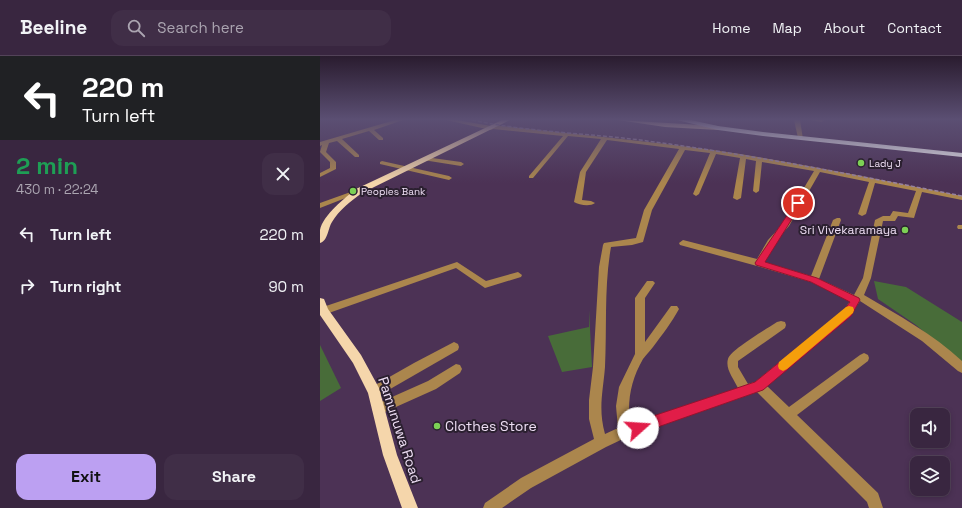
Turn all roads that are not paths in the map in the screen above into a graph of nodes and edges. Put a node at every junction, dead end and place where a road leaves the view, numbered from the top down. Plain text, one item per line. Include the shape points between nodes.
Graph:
1 (341, 141) edge
2 (462, 141) edge
3 (561, 141) edge
4 (603, 141) edge
5 (629, 141) edge
6 (831, 141) edge
7 (323, 144) edge
8 (683, 148) junction
9 (714, 152) junction
10 (962, 155) edge
11 (357, 156) dead end
12 (743, 157) junction
13 (425, 159) junction
14 (759, 160) junction
15 (382, 163) dead end
16 (461, 164) dead end
17 (405, 169) junction
18 (818, 170) junction
19 (320, 175) edge
20 (531, 177) dead end
21 (449, 178) dead end
22 (873, 180) junction
23 (920, 189) junction
24 (360, 191) junction
25 (756, 191) dead end
26 (696, 194) dead end
27 (737, 198) dead end
28 (962, 198) edge
29 (591, 203) dead end
30 (320, 206) edge
31 (862, 214) dead end
32 (837, 220) dead end
33 (320, 240) edge
34 (683, 242) dead end
35 (759, 263) junction
36 (518, 275) dead end
37 (814, 280) junction
38 (650, 283) dead end
39 (857, 298) junction
40 (321, 307) edge
41 (674, 309) dead end
42 (781, 325) dead end
43 (454, 347) dead end
44 (640, 354) junction
45 (864, 358) dead end
46 (962, 368) edge
47 (456, 369) dead end
48 (759, 386) junction
49 (745, 390) junction
50 (374, 392) junction
51 (378, 409) junction
52 (788, 415) junction
53 (624, 432) junction
54 (601, 442) junction
55 (410, 508) edge
56 (490, 508) edge
57 (876, 508) edge

1 - 11 street
2 - 13 main road
3 - 20 street
4 - 29 street via 583,172 578,202
5 - 8 street
6 - 10 highway
7 - 19 street via 323,152 333,162 333,169
8 - 9 street
8 - 54 street via 648,210 640,240 608,245 603,267 600,367 595,400 595,419
9 - 12 street
9 - 26 street
12 - 14 street
12 - 27 street
13 - 16 street
13 - 17 main road
14 - 18 street
14 - 25 street
15 - 17 street
17 - 21 street
17 - 24 main road
18 - 22 street
18 - 35 street via 785,226
22 - 23 street
22 - 31 street
23 - 28 street
23 - 39 street via 911,218 896,213 892,219 879,220 867,278
24 - 30 street
24 - 33 main road via 345,202 328,222
32 - 37 street
34 - 35 street
35 - 37 street
36 - 40 street via 485,284 457,265
37 - 39 street
38 - 44 street via 640,298
39 - 46 street via 936,345
39 - 48 street via 847,313
40 - 50 main road, Pamunuwa Road via 357,359
41 - 44 street
42 - 49 street via 739,352 733,359 733,367
43 - 50 street
44 - 53 street via 630,371 625,387 622,406
45 - 52 street
47 - 51 street via 432,385
48 - 49 street
48 - 52 street
49 - 53 street
50 - 51 main road, Pamunuwa Road
51 - 55 main road, Pamunuwa Road via 390,455
52 - 57 street via 873,498
53 - 54 street
54 - 56 street via 526,483

